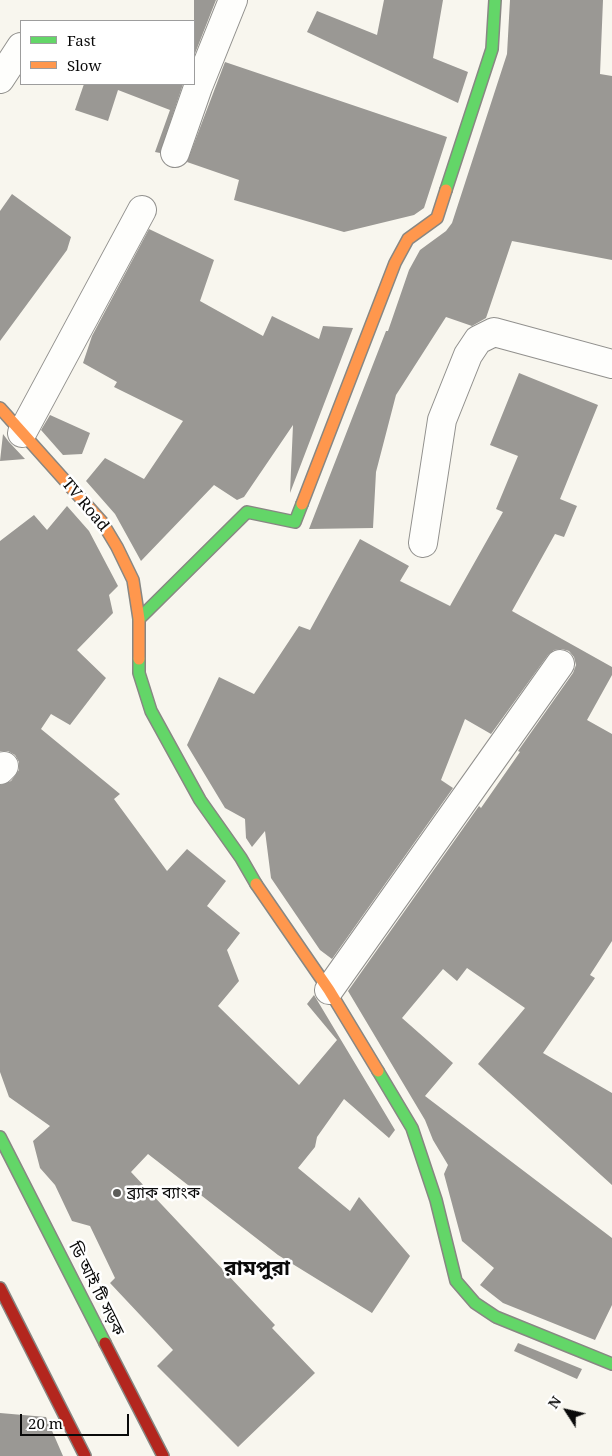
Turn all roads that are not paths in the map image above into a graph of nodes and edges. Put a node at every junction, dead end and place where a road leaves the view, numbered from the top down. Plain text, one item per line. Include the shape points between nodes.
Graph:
1 (233, 0) edge
2 (495, 0) edge
3 (20, 49) edge
4 (195, 77) edge
5 (0, 79) edge
6 (191, 85) edge
7 (175, 153) dead end
8 (142, 210) dead end
9 (612, 364) edge
10 (0, 408) edge
11 (22, 433) junction
12 (423, 543) dead end
13 (139, 619) junction
14 (560, 664) dead end
15 (329, 990) junction
16 (0, 1137) edge
17 (0, 1288) edge
18 (612, 1364) edge
19 (85, 1456) edge
20 (163, 1456) edge

1 - 4 street
2 - 13 street via 492,49 437,218 408,239 394,263 295,522 247,512
3 - 5 street
6 - 7 street
8 - 11 street
9 - 12 street via 494,332 478,340 468,355 442,420
10 - 11 street, TV Road
11 - 13 street, TV Road via 102,522 132,580
13 - 15 street, TV Road via 139,673 151,711 168,746 262,894
14 - 15 street
15 - 18 street, TV Road via 412,1128 436,1200 456,1280 475,1303 496,1317
16 - 20 street, ডি আই টি সড়ক
17 - 19 street

